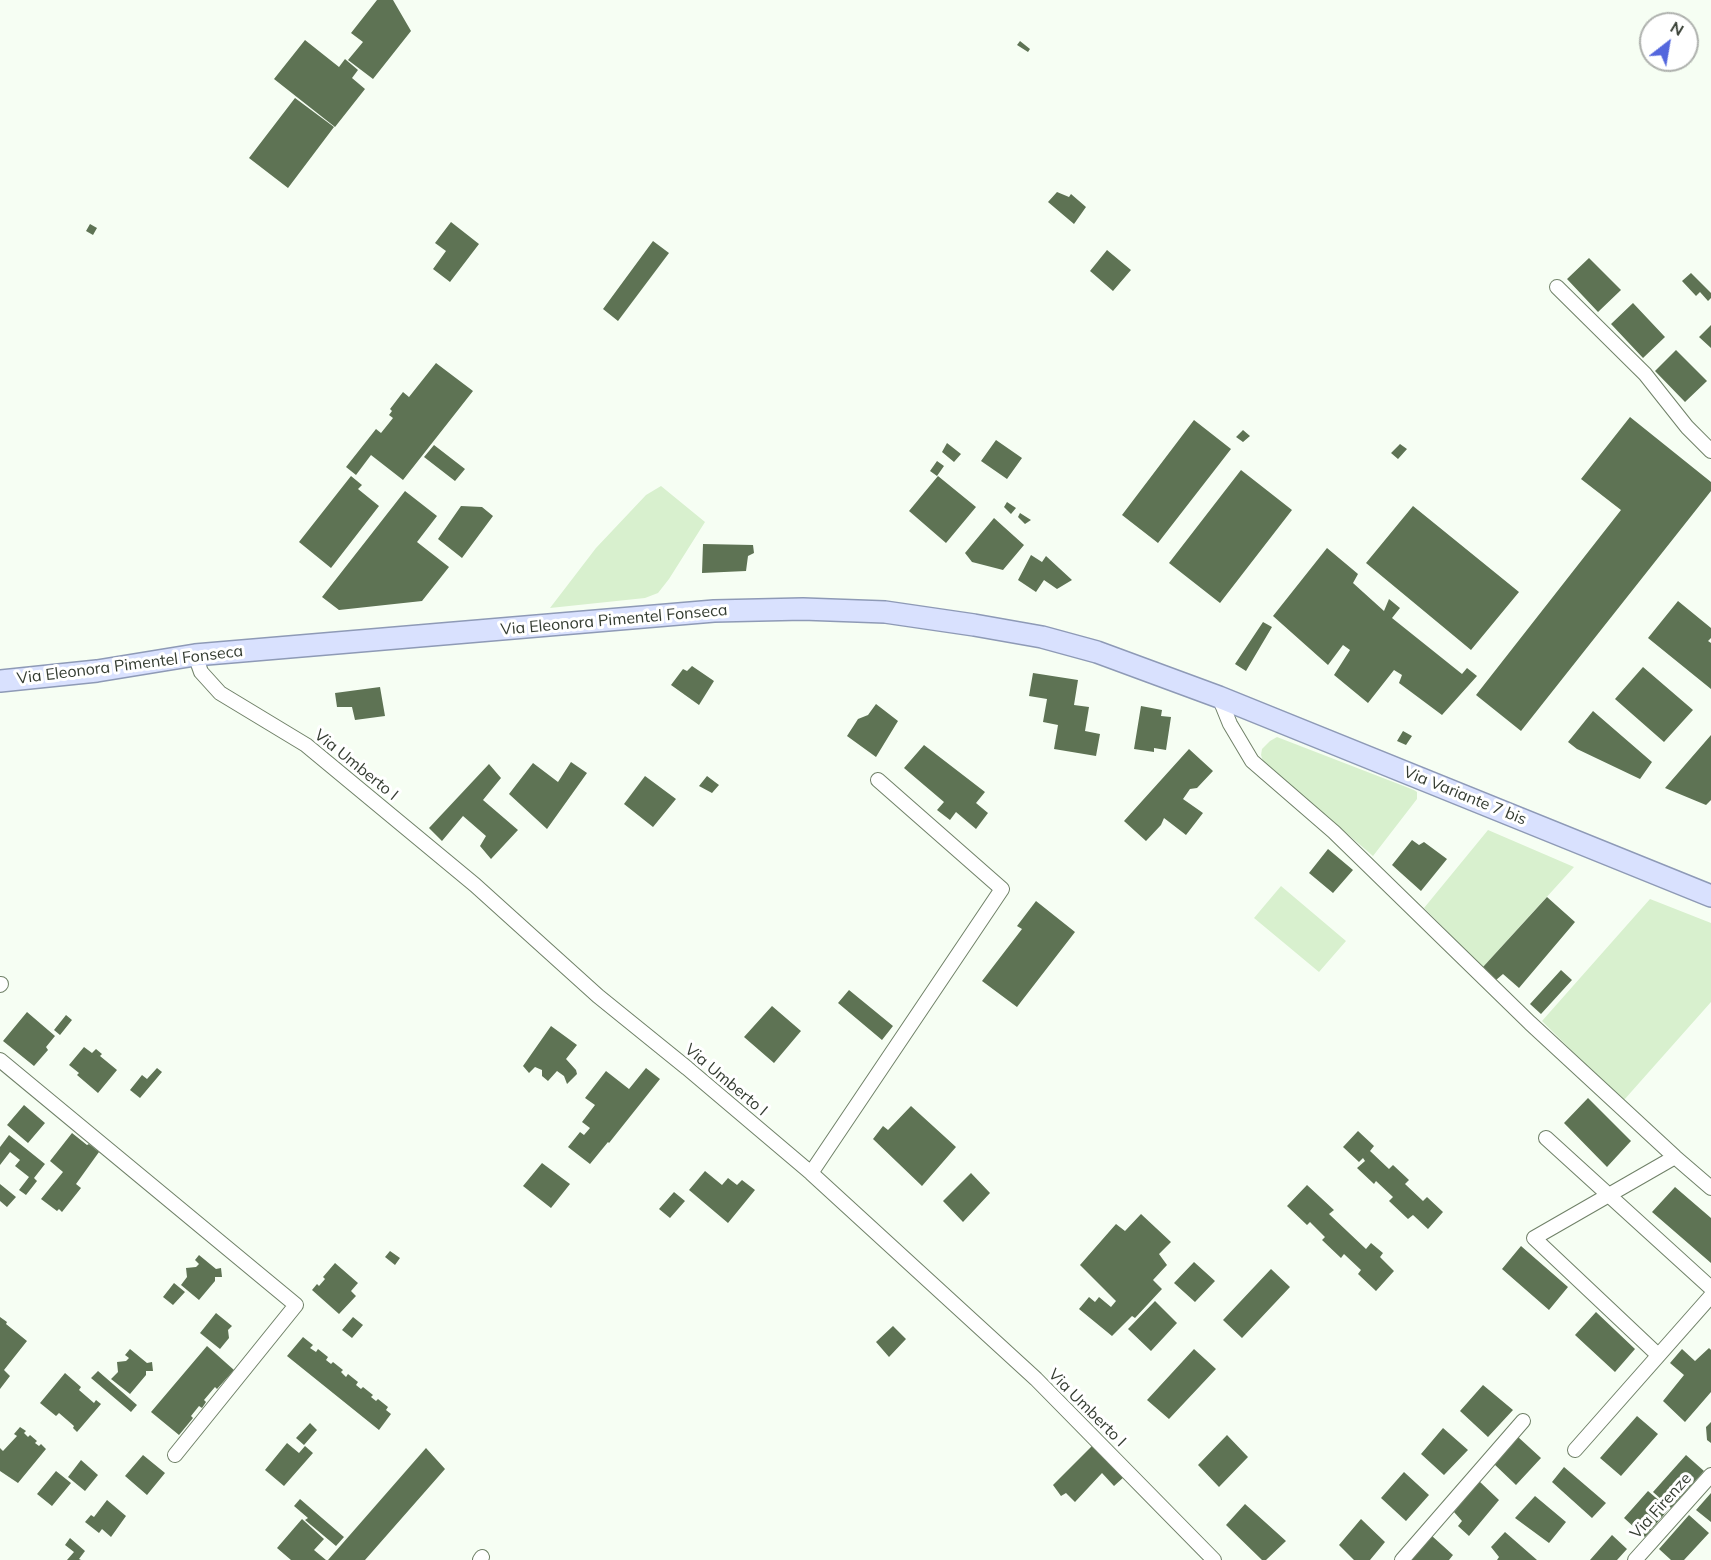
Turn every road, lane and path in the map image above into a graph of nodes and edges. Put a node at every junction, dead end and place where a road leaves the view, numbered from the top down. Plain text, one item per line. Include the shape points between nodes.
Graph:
1 (1557, 287) dead end
2 (1711, 451) edge
3 (195, 655) junction
4 (0, 681) edge
5 (1219, 697) junction
6 (878, 780) dead end
7 (1711, 896) edge
8 (0, 1060) edge
9 (1545, 1138) dead end
10 (1675, 1157) junction
11 (811, 1173) junction
12 (1711, 1188) edge
13 (1608, 1194) junction
14 (1711, 1288) edge
15 (1711, 1296) edge
16 (1658, 1355) junction
17 (1523, 1421) dead end
18 (1575, 1450) dead end
19 (175, 1455) dead end
20 (1711, 1474) edge
21 (1214, 1560) edge
22 (1402, 1560) edge
23 (1635, 1560) edge

1 - 2 street via 1646,374
3 - 4 main road, Via Eleonora Pimentel Fonseca
3 - 5 main road, Via Eleonora Pimentel Fonseca via 714,610 885,612 1042,637 1097,652
3 - 11 street, Via Umberto I via 201,672 220,693 306,745
5 - 7 main road, Via Variante 7 bis
5 - 10 street via 1252,761 1334,832 1530,1023
6 - 11 street via 1002,889
8 - 19 street via 296,1305
9 - 13 street
10 - 12 street
10 - 13 street
11 - 21 street, Via Umberto I via 1036,1379
13 - 14 street
13 - 16 street via 1534,1238
15 - 16 street
16 - 18 street
17 - 22 street
20 - 23 street, Via Firenze

